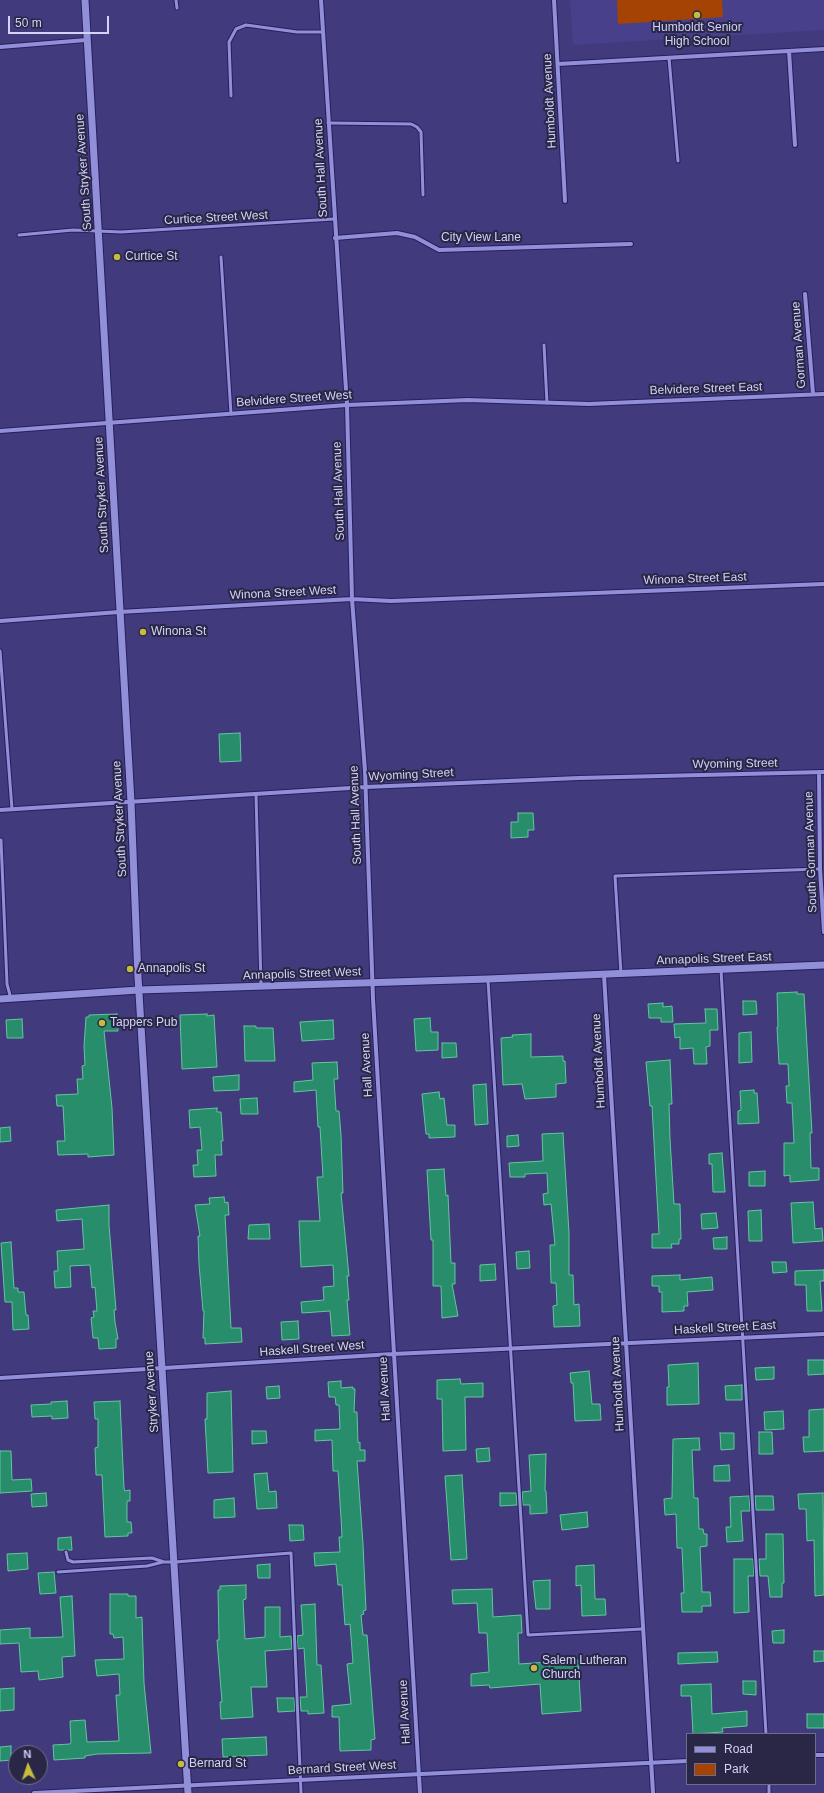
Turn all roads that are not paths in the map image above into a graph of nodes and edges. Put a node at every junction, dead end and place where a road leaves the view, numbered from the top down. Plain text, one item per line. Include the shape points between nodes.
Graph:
1 (84, 0) edge
2 (176, 0) edge
3 (321, 0) edge
4 (554, 0) edge
5 (177, 8) dead end
6 (323, 32) junction
7 (86, 40) junction
8 (0, 47) edge
9 (824, 49) edge
10 (789, 51) junction
11 (669, 58) junction
12 (558, 64) junction
13 (231, 96) dead end
14 (328, 123) junction
15 (794, 145) dead end
16 (678, 161) dead end
17 (423, 195) dead end
18 (564, 201) dead end
19 (334, 219) junction
20 (99, 232) junction
21 (19, 235) dead end
22 (335, 238) junction
23 (631, 244) dead end
24 (221, 256) dead end
25 (805, 294) dead end
26 (544, 345) dead end
27 (812, 394) junction
28 (824, 394) edge
29 (547, 403) junction
30 (589, 404) joint
31 (347, 405) junction
32 (231, 414) junction
33 (109, 422) junction
34 (0, 431) edge
35 (824, 584) edge
36 (567, 594) joint
37 (352, 600) junction
38 (119, 612) junction
39 (0, 621) edge
40 (0, 651) edge
41 (822, 772) edge
42 (366, 787) junction
43 (256, 794) junction
44 (130, 802) junction
45 (12, 809) junction
46 (0, 810) edge
47 (1, 840) dead end
48 (820, 869) junction
49 (824, 932) edge
50 (824, 966) edge
51 (721, 970) junction
52 (621, 974) junction
53 (604, 975) junction
54 (488, 979) junction
55 (372, 983) junction
56 (262, 986) junction
57 (139, 990) junction
58 (0, 999) edge
59 (11, 999) junction
60 (824, 1334) edge
61 (742, 1337) junction
62 (626, 1343) junction
63 (512, 1348) junction
64 (393, 1354) junction
65 (161, 1369) junction
66 (0, 1378) edge
67 (66, 1552) dead end
68 (164, 1562) junction
69 (175, 1562) junction
70 (58, 1572) dead end
71 (642, 1629) junction
72 (766, 1733) edge
73 (686, 1761) edge
74 (651, 1762) junction
75 (419, 1774) junction
76 (300, 1780) junction
77 (187, 1789) edge
78 (34, 1793) edge
79 (301, 1793) edge
80 (420, 1793) edge
81 (653, 1793) edge

1 - 7 street, South Stryker Avenue
2 - 5 lane
3 - 6 street, South Hall Avenue
4 - 12 street, Humboldt Avenue
6 - 13 lane via 297,32 246,25 236,29 229,42
6 - 14 street, South Hall Avenue
7 - 8 street
7 - 20 street, South Stryker Avenue
9 - 10 street
10 - 11 street
10 - 15 street
11 - 12 street
11 - 16 lane
12 - 18 street, Humboldt Avenue
14 - 17 lane via 411,124 417,127 421,132
14 - 19 street, South Hall Avenue
19 - 20 lane, Curtice Street West
19 - 22 street, South Hall Avenue
20 - 21 lane, Curtice Street West via 73,230
20 - 33 street, South Stryker Avenue
22 - 23 street, City View Lane via 397,233 415,237 439,250
22 - 31 street, South Hall Avenue
24 - 32 lane
25 - 27 street, Gorman Avenue
26 - 29 lane
27 - 28 street, Belvidere Street East
27 - 30 street, Belvidere Street East
29 - 30 street, Belvidere Street West
29 - 31 street, Belvidere Street West via 468,400
31 - 32 street, Belvidere Street West
31 - 37 street, South Hall Avenue
32 - 33 street, Belvidere Street West
33 - 34 street, Belvidere Street West
33 - 38 street, South Stryker Avenue
35 - 36 street, Winona Street East
36 - 37 street, Winona Street West via 391,601
37 - 38 street, Winona Street West
37 - 42 street, South Hall Avenue
38 - 39 street, Winona Street West
38 - 44 street, South Stryker Avenue
40 - 45 lane
41 - 42 street, Wyoming Street
41 - 48 street, South Gorman Avenue
42 - 43 street, Wyoming Street
42 - 55 street, South Hall Avenue
43 - 44 street, Wyoming Street
43 - 56 lane
44 - 45 street, Wyoming Street
44 - 57 street, South Stryker Avenue
45 - 46 street, Wyoming Street
47 - 59 lane via 7,984
48 - 49 street, South Gorman Avenue
48 - 52 lane via 615,876
50 - 51 street, Annapolis Street East
51 - 52 street, Annapolis Street East
51 - 61 lane
52 - 53 street, Annapolis Street East
53 - 54 street, Annapolis Street West
53 - 62 street, Humboldt Avenue
54 - 55 street, Annapolis Street West
54 - 63 lane
55 - 56 street, Annapolis Street West
55 - 64 street, Hall Avenue
56 - 57 street, Annapolis Street West
57 - 59 street, Annapolis Street West
57 - 65 street, Stryker Avenue
58 - 59 street, Annapolis Street West
60 - 61 street, Haskell Street East
61 - 62 street, Haskell Street East
61 - 72 lane
62 - 63 street, Haskell Street West
62 - 71 street, Humboldt Avenue
63 - 64 street, Haskell Street West
63 - 71 lane via 528,1635
64 - 65 street, Haskell Street West
64 - 75 street, Hall Avenue
65 - 66 street, Haskell Street West
65 - 69 street, Stryker Avenue
67 - 68 lane via 68,1560 73,1562 152,1558
68 - 69 lane
68 - 70 lane via 148,1566
69 - 76 lane via 291,1553
69 - 77 street, Stryker Avenue
71 - 74 street, Humboldt Avenue
73 - 74 street, Bernard Street West
74 - 75 street, Bernard Street West
74 - 81 street, Humboldt Avenue
75 - 76 street, Bernard Street West
75 - 80 street, Hall Avenue
76 - 77 street, Bernard Street West
76 - 79 lane
77 - 78 street, Bernard Street West

